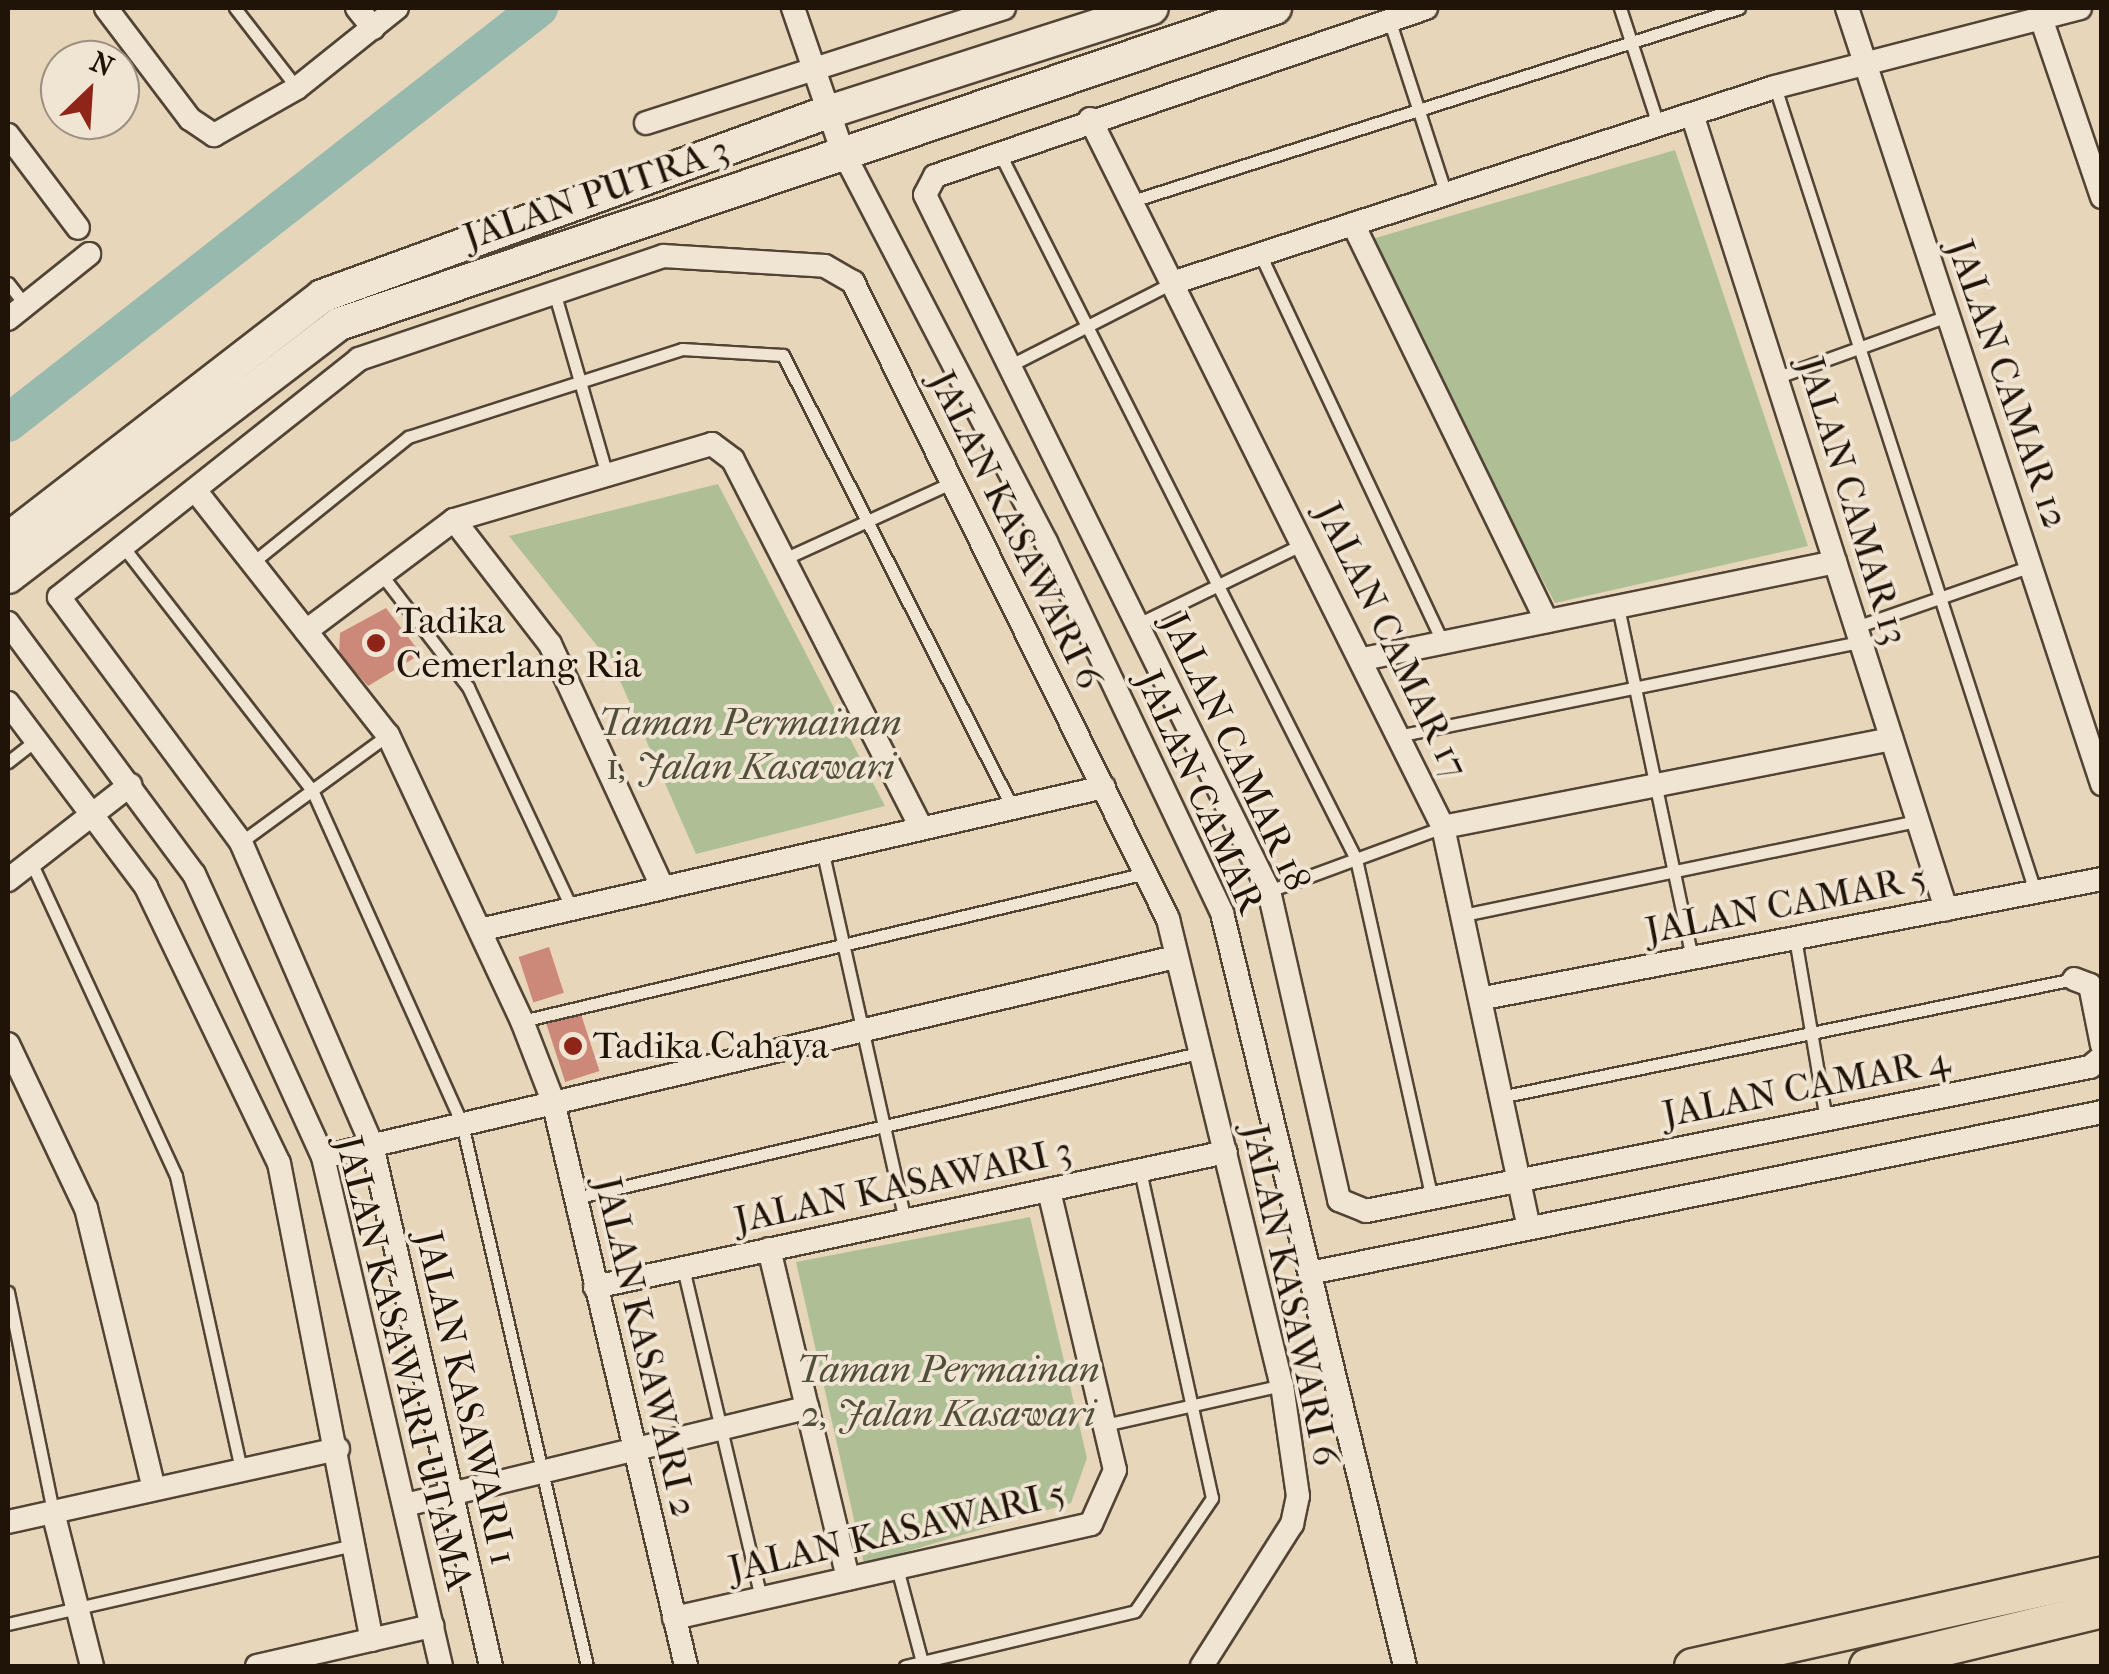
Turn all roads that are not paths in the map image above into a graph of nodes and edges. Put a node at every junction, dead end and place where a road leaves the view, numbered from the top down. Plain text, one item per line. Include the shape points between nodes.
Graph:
1 (106, 8) edge
2 (235, 8) edge
3 (357, 8) edge
4 (397, 8) edge
5 (793, 8) edge
6 (1152, 8) edge
7 (1275, 8) edge
8 (1426, 8) edge
9 (1620, 8) edge
10 (1739, 8) edge
11 (1848, 8) edge
12 (2080, 8) edge
13 (997, 9) edge
14 (1390, 19) junction
15 (2042, 20) junction
16 (372, 28) junction
17 (1631, 42) junction
18 (1866, 65) junction
19 (814, 69) junction
20 (1774, 87) junction
21 (297, 88) junction
22 (1418, 110) junction
23 (828, 112) junction
24 (1692, 114) junction
25 (1090, 119) junction
26 (646, 123) dead end
27 (1658, 124) junction
28 (8, 135) edge
29 (842, 150) junction
30 (999, 152) junction
31 (2100, 190) edge
32 (1446, 194) junction
33 (1129, 202) junction
34 (1354, 224) junction
35 (78, 228) dead end
36 (89, 254) dead end
37 (1260, 254) junction
38 (8, 283) edge
39 (1172, 283) junction
40 (556, 295) junction
41 (16, 312) edge
42 (1946, 316) junction
43 (1085, 327) junction
44 (1856, 348) junction
45 (1009, 366) junction
46 (1778, 376) junction
47 (579, 383) junction
48 (606, 468) junction
49 (956, 481) junction
50 (195, 490) junction
51 (869, 516) junction
52 (454, 520) junction
53 (8, 539) edge
54 (1307, 542) junction
55 (121, 544) junction
56 (784, 559) junction
57 (1835, 562) junction
58 (252, 564) junction
59 (2033, 565) junction
60 (381, 574) junction
61 (8, 578) edge
62 (1216, 582) junction
63 (1940, 598) junction
64 (1618, 606) junction
65 (62, 608) joint
66 (1547, 621) junction
67 (8, 623) edge
68 (1138, 624) junction
69 (306, 631) junction
70 (1858, 634) junction
71 (1443, 642) junction
72 (1363, 659) junction
73 (1638, 688) junction
74 (8, 703) edge
75 (388, 735) junction
76 (1402, 735) junction
77 (1891, 739) junction
78 (36, 740) junction
79 (8, 762) edge
80 (2102, 784) edge
81 (130, 785) junction
82 (1656, 785) junction
83 (1104, 787) junction
84 (312, 790) junction
85 (1012, 807) junction
86 (92, 814) junction
87 (1918, 821) junction
88 (921, 827) junction
89 (1444, 827) junction
90 (241, 842) junction
91 (822, 848) junction
92 (1356, 859) junction
93 (30, 862) junction
94 (1676, 871) junction
95 (1146, 873) junction
96 (2102, 879) edge
97 (8, 880) edge
98 (662, 886) junction
99 (1269, 891) junction
100 (2035, 892) junction
101 (571, 907) junction
102 (1946, 908) junction
103 (1468, 914) junction
104 (484, 930) junction
105 (1794, 938) junction
106 (845, 950) junction
107 (1176, 956) junction
108 (1692, 958) junction
109 (2074, 979) joint
110 (1484, 998) junction
111 (522, 1021) junction
112 (862, 1031) junction
113 (1811, 1033) junction
114 (8, 1044) edge
115 (2102, 1045) edge
116 (1203, 1052) junction
117 (2102, 1057) edge
118 (1505, 1096) junction
119 (554, 1101) junction
120 (2102, 1112) edge
121 (1826, 1120) junction
122 (462, 1124) junction
123 (884, 1125) junction
124 (372, 1145) junction
125 (1226, 1152) junction
126 (323, 1157) junction
127 (1140, 1170) junction
128 (1520, 1177) junction
129 (1050, 1190) junction
130 (575, 1198) junction
131 (1432, 1198) junction
132 (904, 1220) junction
133 (1529, 1227) junction
134 (769, 1249) junction
135 (683, 1268) junction
136 (1310, 1273) junction
137 (595, 1286) junction
138 (8, 1292) edge
139 (1282, 1385) junction
140 (807, 1408) junction
141 (1192, 1409) junction
142 (1105, 1425) junction
143 (722, 1429) junction
144 (338, 1449) junction
145 (635, 1450) junction
146 (241, 1470) junction
147 (546, 1472) junction
148 (154, 1489) junction
149 (452, 1494) junction
150 (405, 1506) junction
151 (52, 1512) junction
152 (8, 1522) edge
153 (355, 1544) junction
154 (898, 1568) junction
155 (2102, 1574) edge
156 (848, 1578) junction
157 (761, 1598) junction
158 (78, 1609) junction
159 (2102, 1609) edge
160 (674, 1618) junction
161 (8, 1624) edge
162 (432, 1626) junction
163 (372, 1640) junction
164 (922, 1665) edge
165 (92, 1666) edge
166 (257, 1666) edge
167 (441, 1666) edge
168 (491, 1666) edge
169 (588, 1666) edge
170 (686, 1666) edge
171 (905, 1666) edge
172 (1202, 1666) edge
173 (1405, 1666) edge
174 (1692, 1666) edge
175 (1867, 1666) edge

1 - 21 street via 203,131 228,134
2 - 21 lane
3 - 16 street
4 - 16 street
5 - 19 street, JALAN CAMAR
6 - 23 street, JALAN PUTRA 3
7 - 29 street, JALAN PUTRA 3
8 - 14 street
9 - 17 lane
10 - 17 lane
11 - 18 street, JALAN CAMAR 12
12 - 15 street
13 - 19 street
14 - 22 lane
14 - 25 street
15 - 18 street
15 - 31 street
16 - 21 street
17 - 22 lane
17 - 27 lane
18 - 20 street
18 - 42 street, JALAN CAMAR 12
19 - 23 street, JALAN CAMAR
19 - 26 street
20 - 24 street
20 - 44 lane
22 - 32 lane
22 - 33 lane
23 - 29 street, JALAN CAMAR
23 - 53 street, JALAN PUTRA 3 via 322,296
24 - 27 street
24 - 46 street, JALAN CAMAR 13
25 - 30 street
25 - 33 street, JALAN CAMAR 17
27 - 32 street
28 - 35 street
29 - 61 street, JALAN PUTRA 3 via 339,324
29 - 136 street, JALAN CAMAR via 1046,542 1222,913
30 - 43 lane
30 - 45 street, JALAN CAMAR 18 via 926,188
32 - 34 street
33 - 39 street, JALAN CAMAR 17
34 - 37 street
34 - 66 street
36 - 41 street
37 - 39 street
37 - 71 lane
38 - 41 lane
39 - 43 lane
39 - 54 street, JALAN CAMAR 17
40 - 47 lane
40 - 49 street, JALAN KASAWARI 6 via 663,256 836,269 853,282
40 - 50 street, JALAN KASAWARI 6 via 359,359
42 - 44 lane
42 - 59 street, JALAN CAMAR 12
43 - 45 lane
43 - 62 lane
44 - 46 lane
44 - 63 lane
45 - 68 street, JALAN CAMAR 18
46 - 57 street, JALAN CAMAR 13
47 - 48 lane
47 - 51 lane via 682,349 783,355
47 - 58 lane via 408,437
48 - 52 street
48 - 56 street via 712,444 733,460
49 - 51 lane
49 - 83 street, JALAN KASAWARI 6
50 - 55 street, JALAN KASAWARI 6
50 - 58 street, JALAN KASAWARI 2
51 - 56 lane
51 - 85 lane
52 - 60 street
52 - 98 street via 550,644
54 - 62 lane
54 - 72 street, JALAN CAMAR 17
55 - 65 street, JALAN KASAWARI 6 via 61,591
55 - 84 lane
56 - 88 street
57 - 64 street
57 - 70 street, JALAN CAMAR 13
58 - 69 street, JALAN KASAWARI 2
59 - 63 lane
59 - 80 street, JALAN CAMAR 12
60 - 69 street
60 - 101 lane via 468,686
62 - 68 lane
62 - 92 lane
63 - 70 lane
63 - 100 lane
64 - 66 street
64 - 73 lane
65 - 90 street, JALAN KASAWARI 1
66 - 71 street
67 - 81 street, JALAN KASAWARI UTAMA
68 - 99 street, JALAN CAMAR 18
69 - 75 street, JALAN KASAWARI 2
70 - 73 lane
70 - 77 street, JALAN CAMAR 13
71 - 72 street
72 - 76 street, JALAN CAMAR 17
73 - 76 lane
73 - 82 lane
74 - 78 street
75 - 84 lane
75 - 104 street, JALAN KASAWARI 2
76 - 89 street, JALAN CAMAR 17
77 - 82 street
77 - 87 street, JALAN CAMAR 13
78 - 79 lane
78 - 86 street
81 - 86 street
81 - 126 street, JALAN KASAWARI UTAMA via 194,874
82 - 89 street
82 - 94 lane
83 - 85 street
83 - 95 street, JALAN KASAWARI 6
84 - 90 lane
84 - 122 lane
85 - 88 street
86 - 93 street
86 - 144 street via 146,887 280,1164
87 - 94 lane
87 - 102 street, JALAN CAMAR 13
88 - 91 street
89 - 92 lane
89 - 103 street, JALAN CAMAR 17
90 - 124 street, JALAN KASAWARI 1
91 - 98 street
91 - 106 lane
92 - 99 lane
92 - 131 lane
93 - 97 street
93 - 146 lane via 176,1176
94 - 103 lane
94 - 108 lane
95 - 106 lane
95 - 107 street, JALAN KASAWARI 6
96 - 100 street, JALAN CAMAR 5
98 - 101 street
99 - 131 street, JALAN CAMAR 18 via 1339,1200 1366,1211
100 - 102 street, JALAN CAMAR 5
101 - 104 street
102 - 105 street, JALAN CAMAR 5
103 - 110 street, JALAN CAMAR 17
104 - 111 street, JALAN KASAWARI 2
105 - 108 street, JALAN CAMAR 5
105 - 113 lane
106 - 111 lane
106 - 112 lane
107 - 112 street
107 - 116 street, JALAN KASAWARI 6
108 - 110 street, JALAN CAMAR 5
109 - 113 lane
109 - 115 street via 2090,985
110 - 118 street, JALAN CAMAR 17
111 - 119 street, JALAN KASAWARI 2
112 - 119 street
112 - 123 lane
113 - 118 lane
113 - 121 lane
114 - 148 street via 86,1208
116 - 123 lane
116 - 125 street, JALAN KASAWARI 6
117 - 121 street, JALAN CAMAR 4
118 - 128 street, JALAN CAMAR 17
119 - 122 street
119 - 130 street, JALAN KASAWARI 2
120 - 133 street
121 - 128 street, JALAN CAMAR 4
122 - 124 street
122 - 147 lane
123 - 130 lane
123 - 132 lane
124 - 126 street
124 - 149 street, JALAN KASAWARI 1
125 - 127 street, JALAN KASAWARI 3
125 - 139 street, JALAN KASAWARI 6
126 - 150 street, JALAN KASAWARI UTAMA
127 - 129 street, JALAN KASAWARI 3
127 - 141 lane
128 - 131 street, JALAN CAMAR 18
128 - 133 street, JALAN CAMAR 17
129 - 132 street, JALAN KASAWARI 3
129 - 142 street, JALAN KASAWARI 5
130 - 137 street, JALAN KASAWARI 2
132 - 134 street, JALAN KASAWARI 3
133 - 136 street
134 - 135 street, JALAN KASAWARI 3
134 - 140 street
135 - 137 street, JALAN KASAWARI 3
135 - 143 lane
136 - 173 street, JALAN CAMAR
137 - 145 street, JALAN KASAWARI 2
138 - 151 lane
139 - 141 lane
139 - 172 street, JALAN KASAWARI 6 via 1296,1515
140 - 143 street
140 - 156 street
141 - 142 lane
141 - 164 lane via 1212,1498 1136,1611
142 - 154 street, JALAN KASAWARI 5 via 1115,1470 1091,1524
143 - 145 street
143 - 157 lane
144 - 146 street
144 - 153 street
145 - 147 street
145 - 160 street, JALAN KASAWARI 2
146 - 148 street
147 - 149 street
147 - 169 lane
148 - 151 street
149 - 150 street
149 - 168 street, JALAN KASAWARI 1
150 - 162 street, JALAN KASAWARI UTAMA
151 - 152 street
151 - 158 street
153 - 158 lane
153 - 163 street
154 - 156 street, JALAN KASAWARI 5
154 - 164 lane
155 - 174 main road
156 - 157 street, JALAN KASAWARI 5
157 - 160 street, JALAN KASAWARI 5
158 - 161 lane
158 - 165 street
159 - 175 main road
160 - 170 street, JALAN KASAWARI 2
162 - 163 street
162 - 167 street, JALAN KASAWARI UTAMA
163 - 166 street
164 - 171 lane

